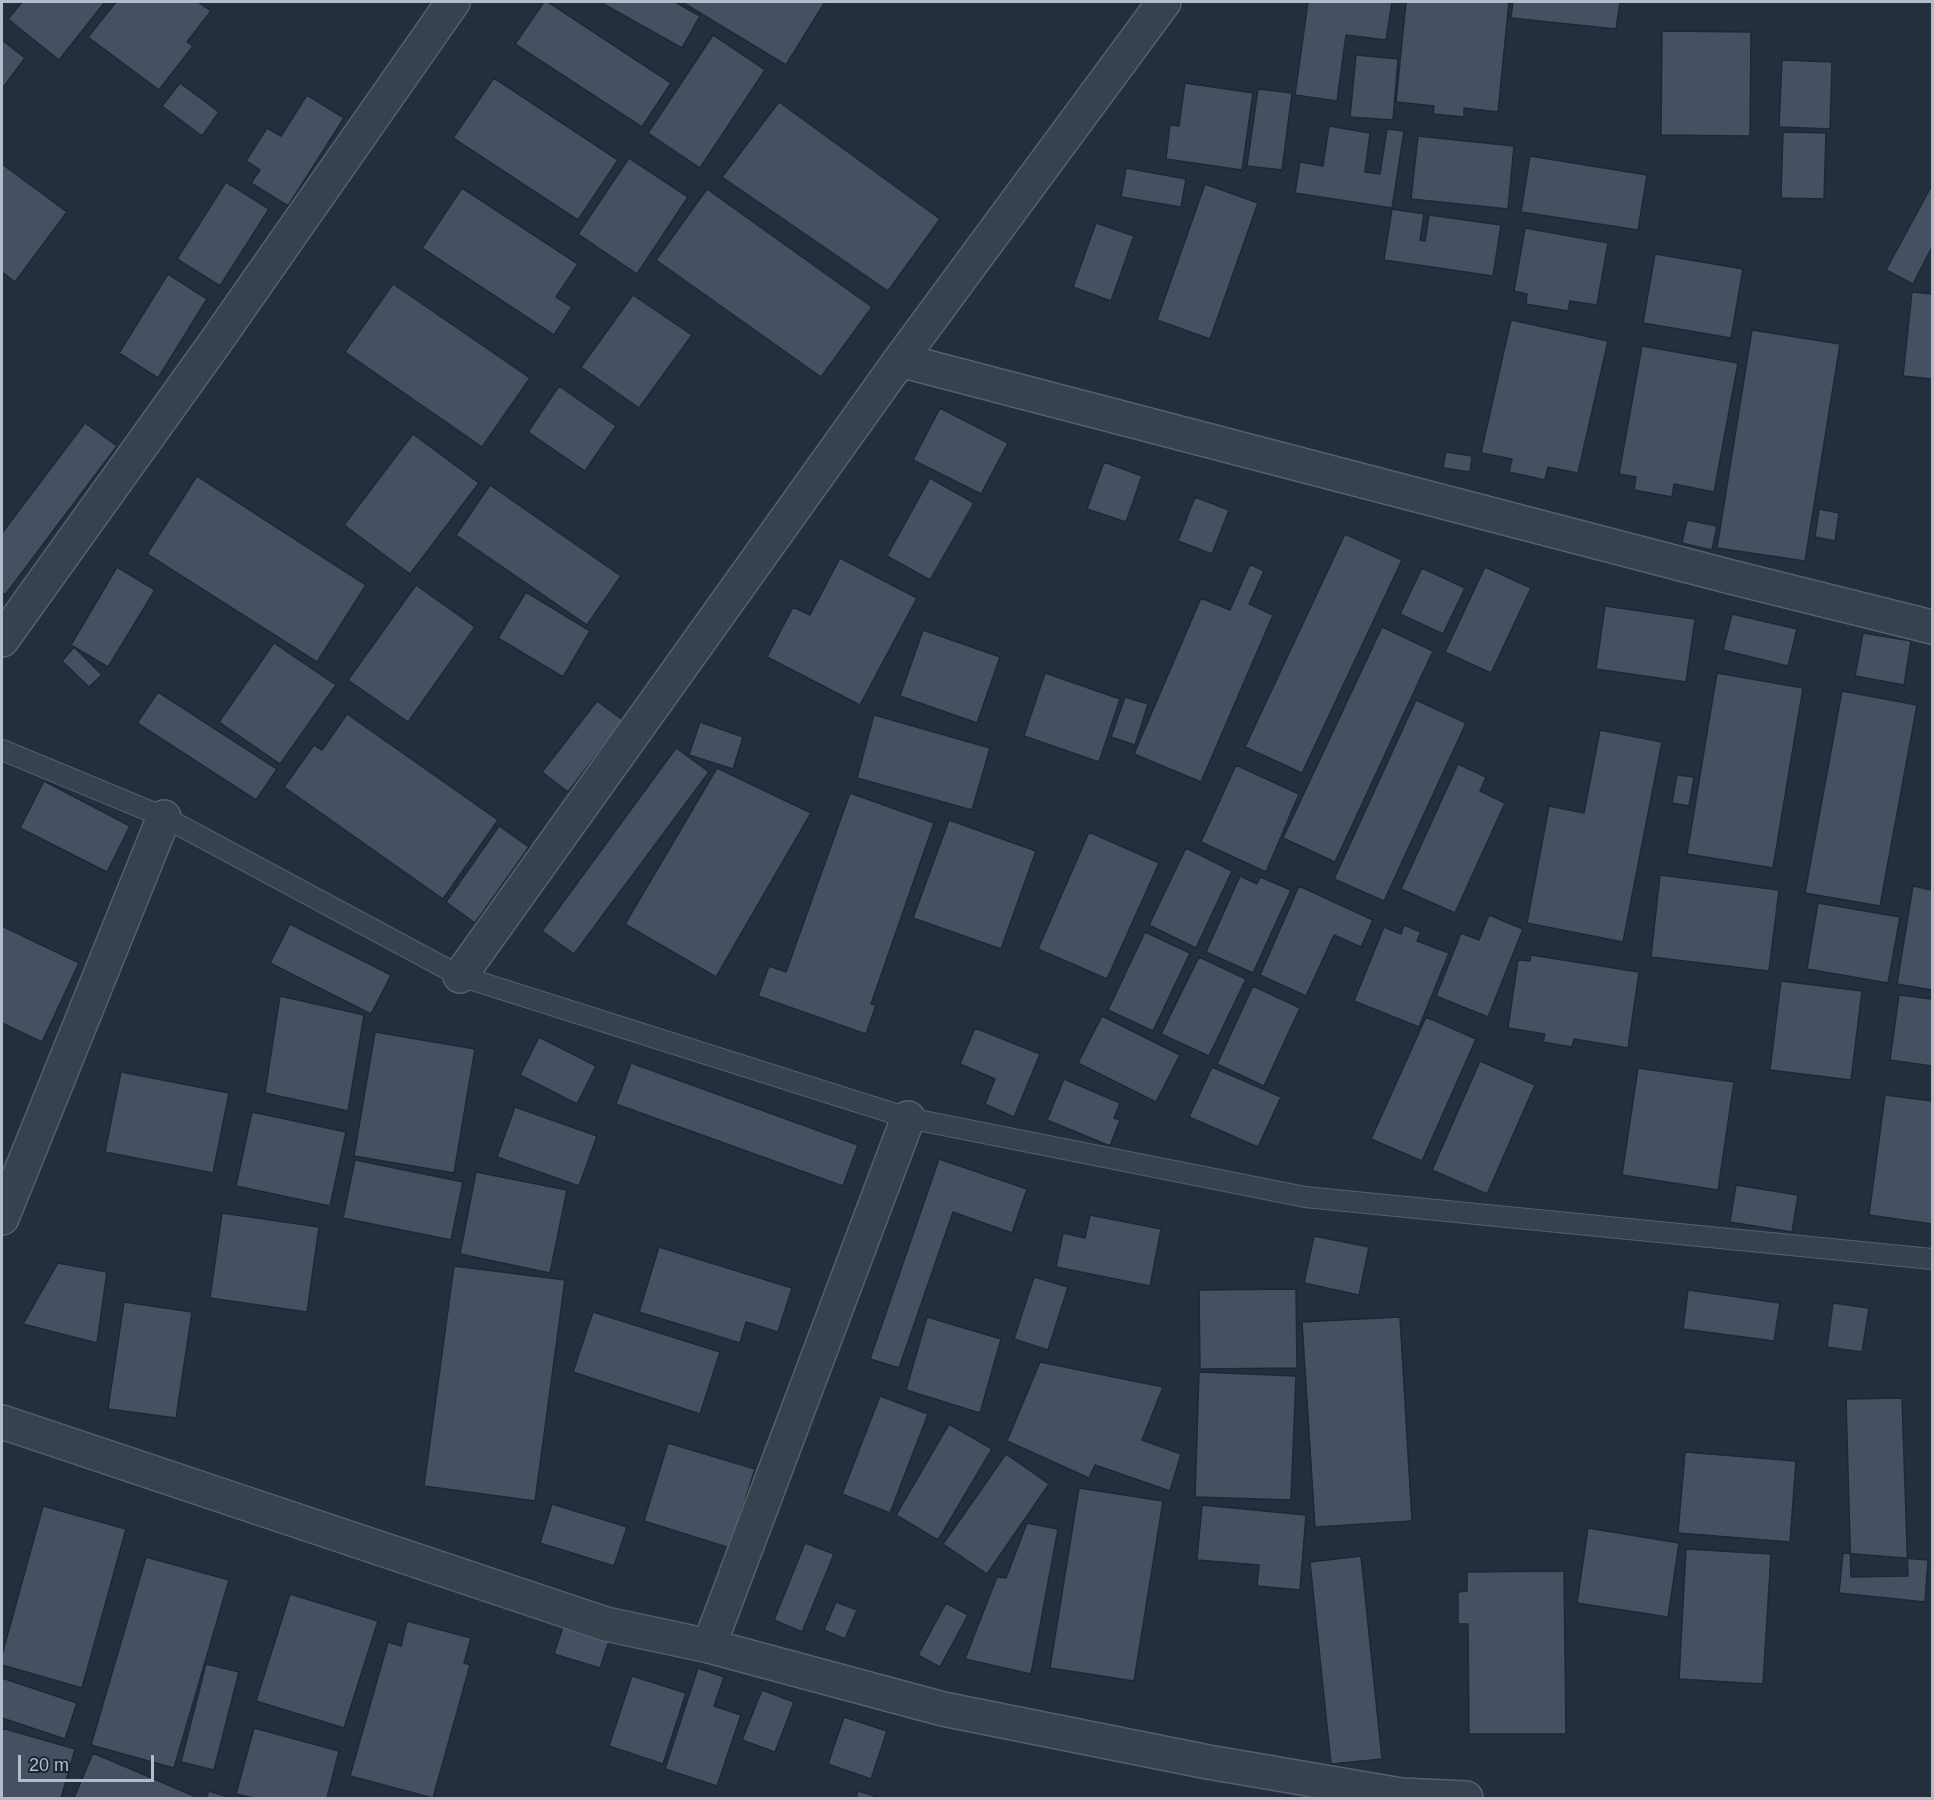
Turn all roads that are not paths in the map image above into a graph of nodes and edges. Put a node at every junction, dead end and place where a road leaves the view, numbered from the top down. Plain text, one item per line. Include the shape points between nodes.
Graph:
1 (453, 2) edge
2 (1164, 2) edge
3 (900, 360) junction
4 (1932, 627) edge
5 (2, 640) edge
6 (2, 750) edge
7 (164, 817) junction
8 (460, 976) junction
9 (908, 1118) junction
10 (2, 1218) edge
11 (1932, 1259) edge
12 (2, 1422) edge
13 (709, 1646) junction
14 (1400, 1797) edge
15 (1466, 1798) edge

1 - 5 street
2 - 3 street
3 - 4 street
3 - 8 street
6 - 7 lane
7 - 8 lane
7 - 10 street
8 - 9 lane
9 - 11 lane via 1305,1197
9 - 13 street
12 - 13 street via 606,1624
13 - 14 street via 943,1709
14 - 15 street

